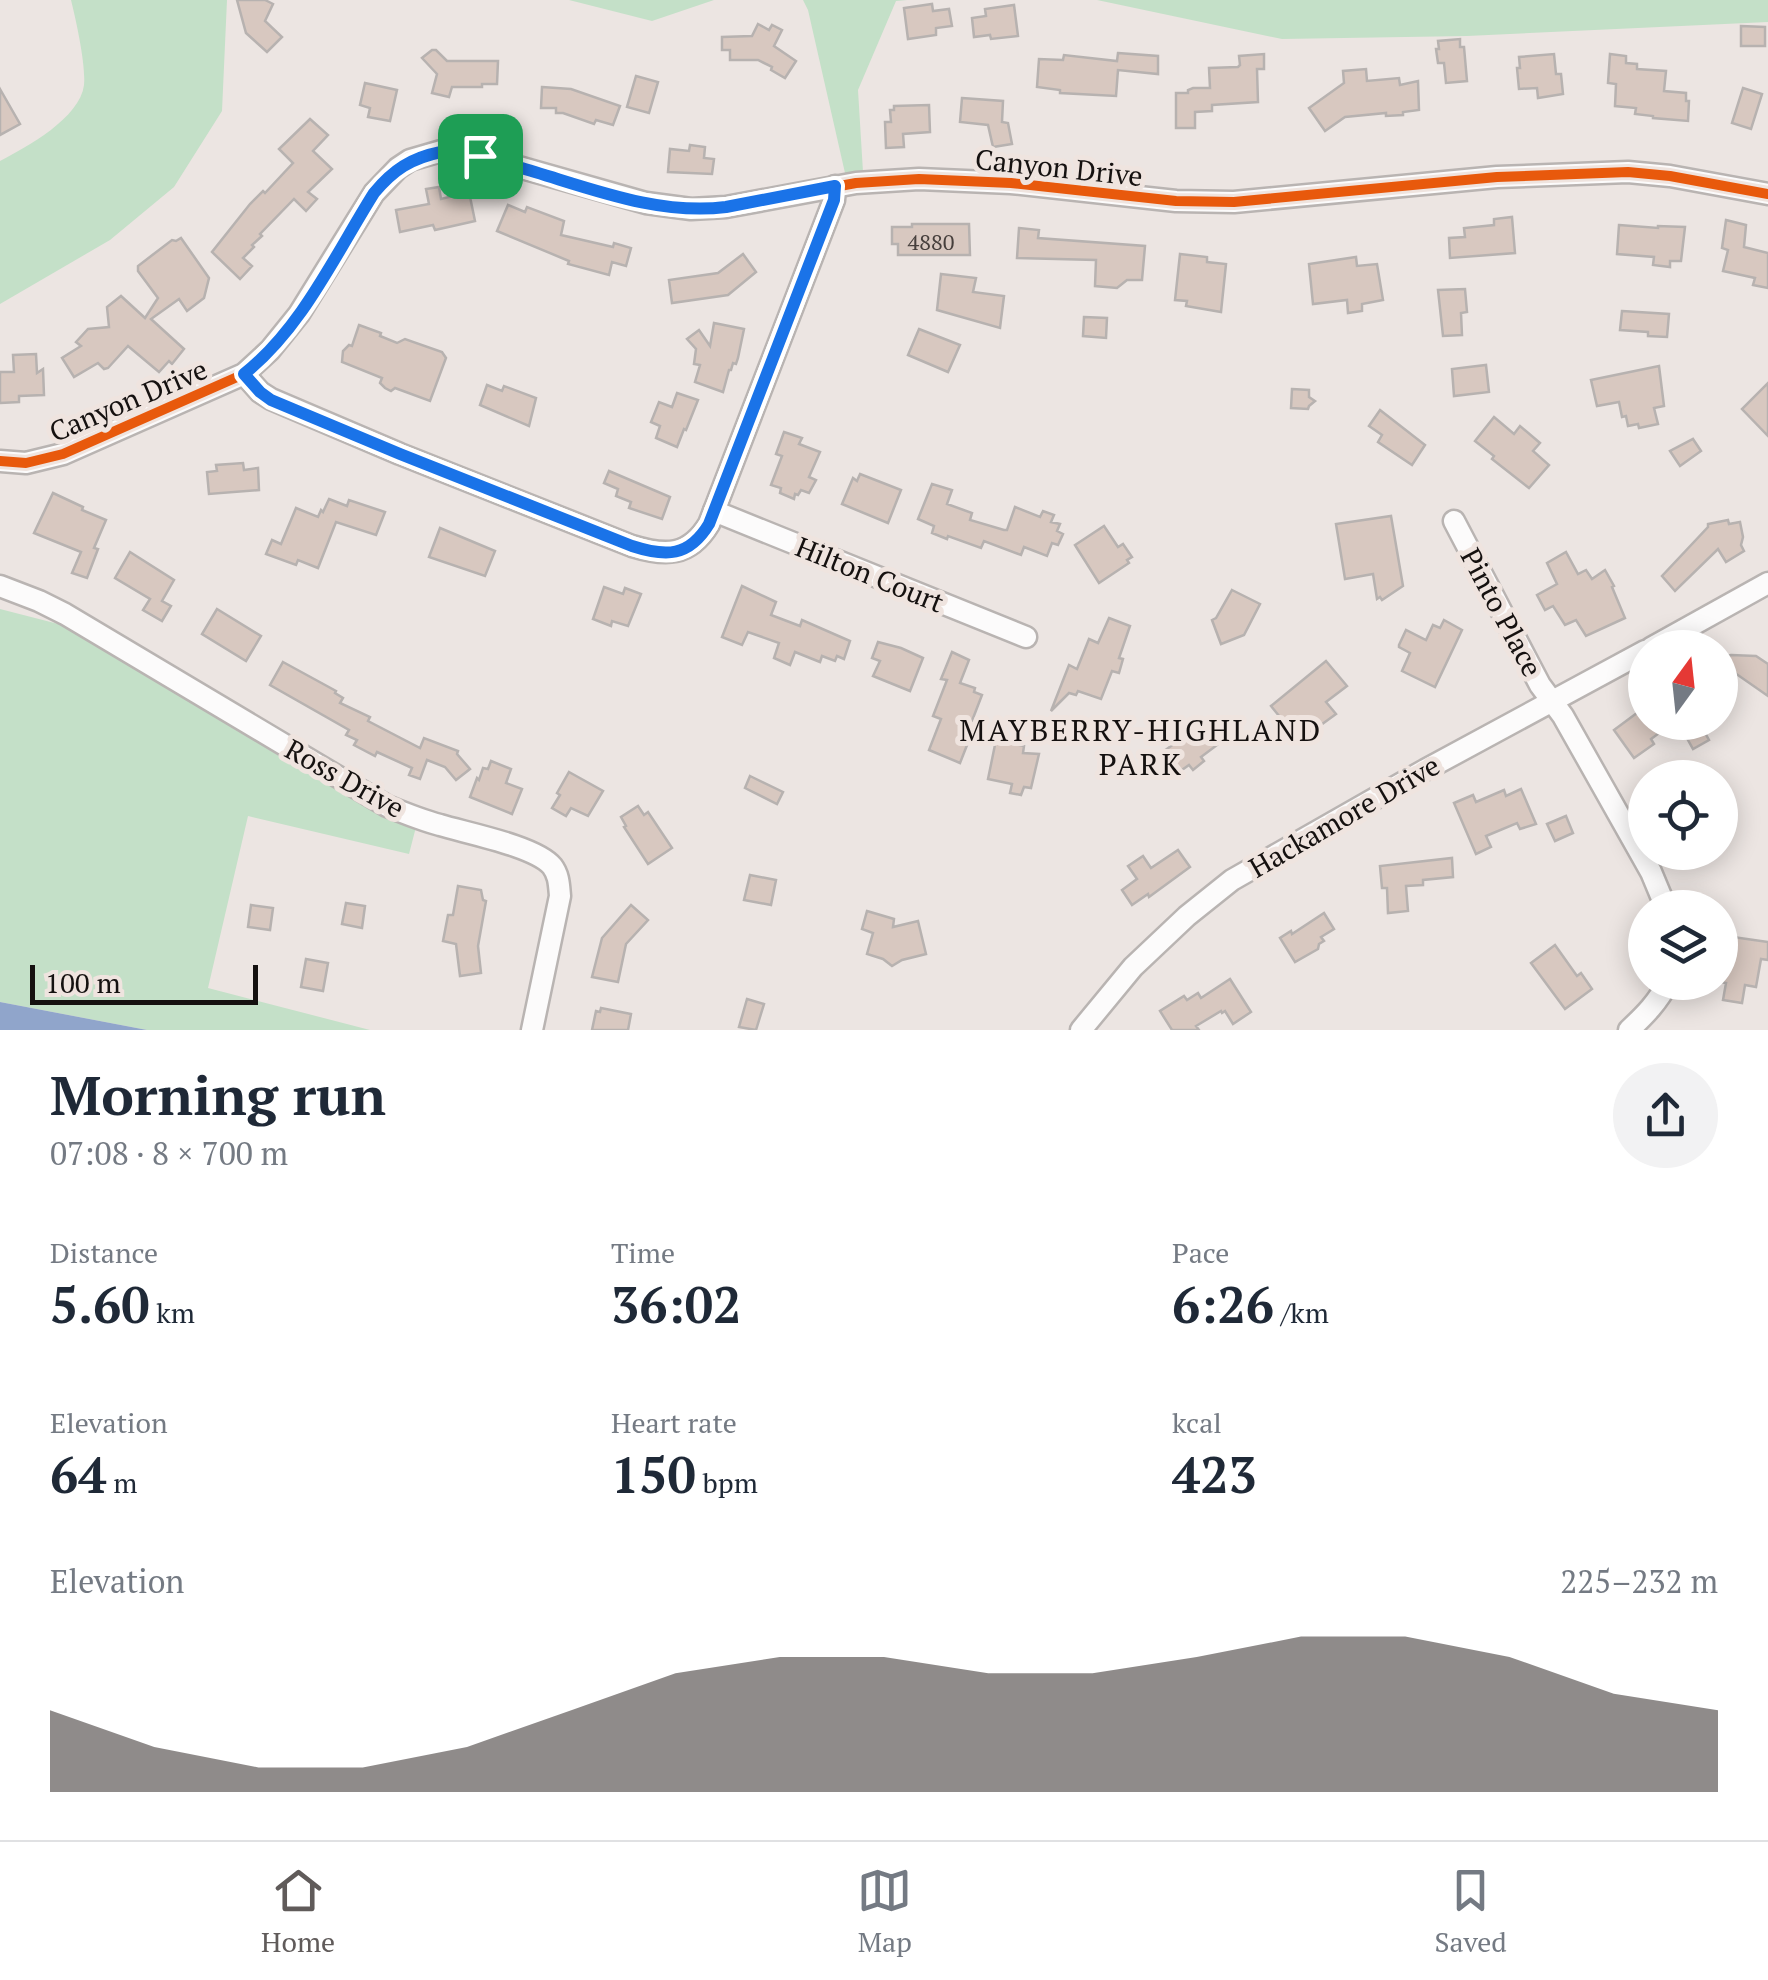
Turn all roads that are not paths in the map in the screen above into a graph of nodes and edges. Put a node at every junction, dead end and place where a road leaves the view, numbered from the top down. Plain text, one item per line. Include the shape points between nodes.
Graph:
1 (835, 186) junction
2 (1768, 194) edge
3 (244, 374) junction
4 (0, 462) edge
5 (714, 511) junction
6 (1454, 521) dead end
7 (1768, 584) edge
8 (0, 586) edge
9 (1683, 630) edge
10 (1026, 637) dead end
11 (1628, 660) edge
12 (1551, 702) junction
13 (1658, 890) edge
14 (1658, 1000) edge
15 (532, 1030) edge
16 (1081, 1030) edge
17 (1630, 1030) edge

1 - 2 street, Canyon Drive via 949,180 1234,202 1628,172
1 - 3 street, Canyon Drive via 708,210 670,208 480,156 425,155 398,168 374,193 299,314
1 - 5 street
3 - 4 street, Canyon Drive via 63,454
3 - 5 street via 271,400 632,546 684,550 703,534
5 - 10 street, Hilton Court
6 - 12 street, Pinto Place
7 - 9 street, Hackamore Drive
8 - 15 street, Ross Drive via 65,614 387,806 549,863 560,896
11 - 12 street, Hackamore Drive
12 - 13 street, Pinto Place
12 - 16 street, Hackamore Drive via 1232,880 1143,957
14 - 17 street

